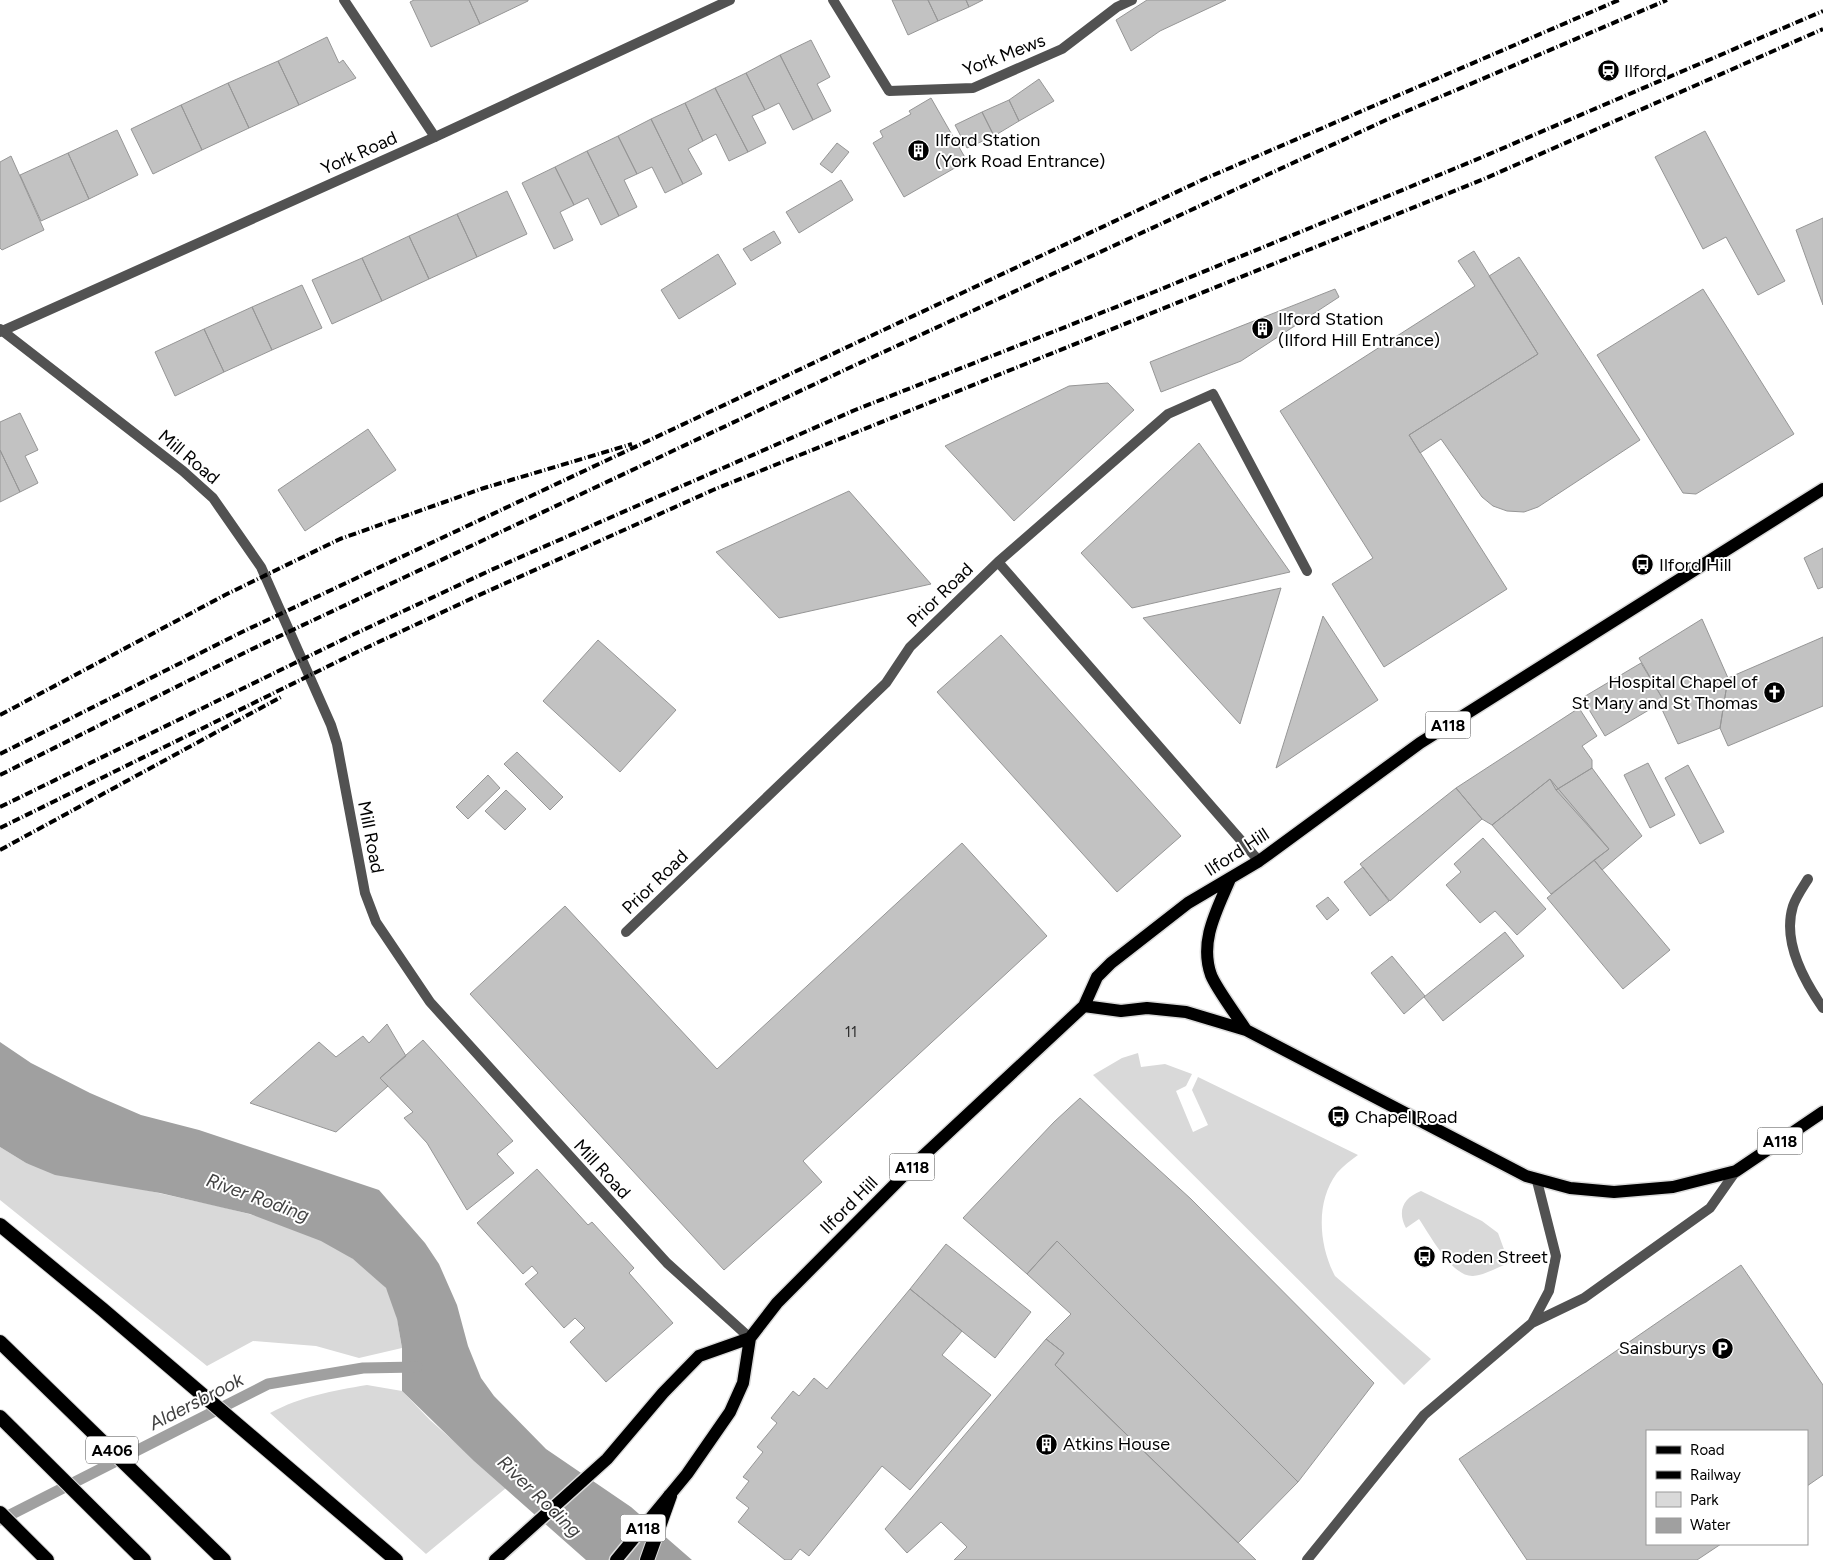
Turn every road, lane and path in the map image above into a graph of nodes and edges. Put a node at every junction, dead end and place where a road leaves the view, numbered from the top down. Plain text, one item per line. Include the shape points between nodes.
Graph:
1 (344, 0) edge
2 (730, 0) edge
3 (833, 0) edge
4 (1132, 0) edge
5 (435, 136) junction
6 (1, 330) edge
7 (1823, 489) edge
8 (998, 562) junction
9 (1307, 571) dead end
10 (1259, 861) junction
11 (1230, 879) junction
12 (1808, 879) dead end
13 (626, 932) dead end
14 (1084, 1006) junction
15 (1823, 1008) edge
16 (1246, 1030) junction
17 (1823, 1112) edge
18 (1736, 1170) junction
19 (1537, 1181) junction
20 (0, 1225) edge
21 (1532, 1323) junction
22 (750, 1338) junction
23 (0, 1342) edge
24 (0, 1417) edge
25 (670, 1496) junction
26 (0, 1513) edge
27 (47, 1560) edge
28 (144, 1560) edge
29 (224, 1560) edge
30 (396, 1560) edge
31 (495, 1560) edge
32 (616, 1560) edge
33 (647, 1560) edge
34 (1307, 1560) edge

1 - 5 street
2 - 5 street, York Road
3 - 4 street, York Mews via 889,91 973,88 1062,49
5 - 6 street, York Road
6 - 22 street, Mill Road via 183,471 213,498 262,567 330,725 337,744 366,893 376,922 430,1002 667,1263
7 - 10 main road, Ilford Hill / A118 via 1420,743
8 - 9 street via 1168,414 1213,394
8 - 10 street, Prior Road
8 - 13 street, Prior Road via 910,647 886,683
10 - 11 main road, Ilford Hill / A118
11 - 14 main road, Ilford Hill / A118 via 1188,903 1111,964 1097,978
11 - 16 main road via 1208,929 1207,950 1211,975
12 - 15 street via 1793,906 1790,933 1805,983
14 - 16 main road, A118 via 1121,1011 1147,1008 1186,1012
14 - 22 main road, Ilford Hill / A118 via 921,1158 796,1284
16 - 19 main road, A118
17 - 18 main road, A118
18 - 19 main road, A118 via 1672,1187 1614,1192
18 - 21 street via 1710,1208 1584,1298
19 - 21 street via 1556,1256 1549,1291
20 - 30 highway
21 - 34 street via 1424,1415
22 - 25 main road, A118 via 743,1383 730,1412
22 - 31 main road via 699,1356 607,1459
23 - 29 highway, A406
24 - 28 highway
25 - 32 main road, A118
25 - 33 highway
26 - 27 highway

